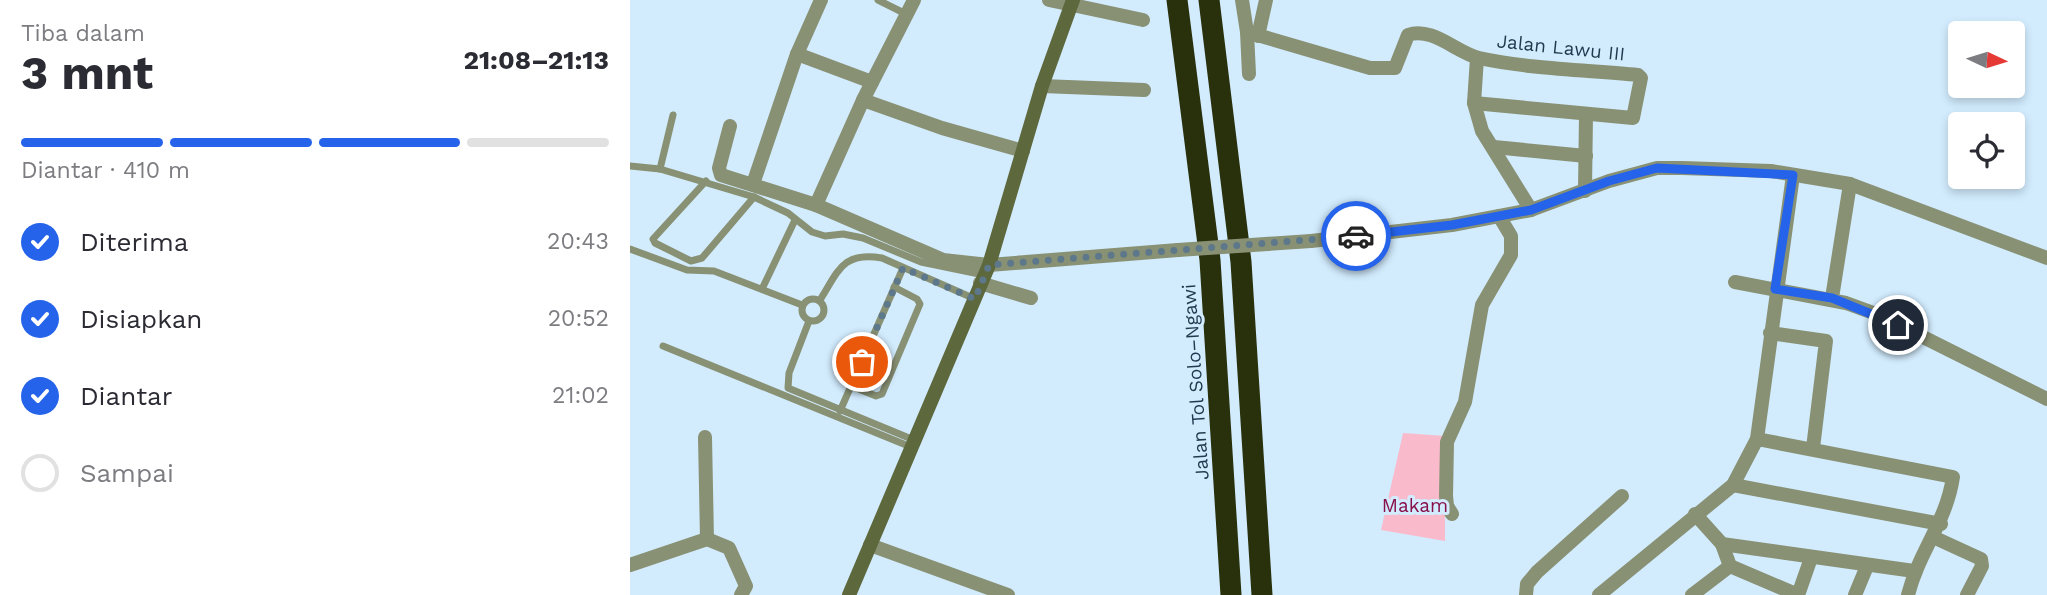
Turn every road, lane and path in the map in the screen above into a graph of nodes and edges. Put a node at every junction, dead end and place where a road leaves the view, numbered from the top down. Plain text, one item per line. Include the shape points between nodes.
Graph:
1 (821, 0) edge
2 (877, 0) edge
3 (914, 0) edge
4 (1049, 0) edge
5 (1177, 0) edge
6 (1209, 0) edge
7 (1242, 0) edge
8 (1266, 0) edge
9 (1072, 3) edge
10 (907, 15) junction
11 (1143, 20) dead end
12 (1252, 34) junction
13 (797, 54) junction
14 (1477, 58) junction
15 (1249, 74) dead end
16 (872, 82) junction
17 (1042, 86) junction
18 (1144, 90) dead end
19 (863, 100) junction
20 (1474, 103) junction
21 (1587, 114) junction
22 (673, 115) dead end
23 (730, 126) dead end
24 (1494, 147) junction
25 (1023, 152) junction
26 (1586, 156) junction
27 (630, 166) edge
28 (660, 169) junction
29 (1793, 175) junction
30 (706, 181) junction
31 (1850, 184) junction
32 (753, 190) junction
33 (1585, 191) junction
34 (816, 205) junction
35 (1531, 210) junction
36 (1499, 216) junction
37 (795, 220) junction
38 (630, 248) edge
39 (2047, 258) edge
40 (903, 268) junction
41 (984, 274) junction
42 (1735, 282) dead end
43 (894, 287) junction
44 (762, 289) junction
45 (1775, 289) junction
46 (1031, 298) dead end
47 (1832, 298) junction
48 (975, 299) junction
49 (820, 300) junction
50 (802, 305) junction
51 (810, 321) junction
52 (1770, 333) junction
53 (663, 346) dead end
54 (851, 386) junction
55 (2047, 399) edge
56 (839, 413) junction
57 (705, 437) dead end
58 (1757, 439) junction
59 (913, 444) junction
60 (1814, 448) junction
61 (1733, 485) junction
62 (1622, 496) dead end
63 (1452, 513) dead end
64 (1695, 514) junction
65 (1941, 524) junction
66 (1933, 537) junction
67 (707, 539) junction
68 (1722, 544) junction
69 (870, 545) junction
70 (1811, 558) junction
71 (630, 565) edge
72 (1730, 566) junction
73 (1867, 566) junction
74 (1914, 571) junction
75 (741, 595) edge
76 (849, 595) edge
77 (1007, 595) edge
78 (1231, 595) edge
79 (1262, 595) edge
80 (1526, 595) edge
81 (1599, 595) edge
82 (1692, 595) edge
83 (1856, 595) edge
84 (1908, 595) edge
85 (1967, 595) edge

1 - 13 street
2 - 10 lane
3 - 10 street
4 - 9 street
5 - 78 highway, Jalan Tol Solo–Ngawi via 1210,260
6 - 79 highway via 1241,262
7 - 12 street
8 - 12 street
9 - 11 street
9 - 17 street
10 - 16 street
12 - 14 street via 1370,68 1395,68 1408,35 1414,33 1439,39
12 - 15 street
13 - 16 street
13 - 32 street
14 - 20 street
14 - 21 street, Jalan Lawu III via 1640,76 1635,117
16 - 19 street
17 - 18 street
17 - 25 street
19 - 25 street
19 - 34 street
20 - 21 street
20 - 24 street via 1482,131
21 - 26 street
22 - 28 lane
23 - 32 street via 721,175
24 - 26 street
24 - 35 street
25 - 41 street
26 - 33 street
27 - 28 lane
28 - 30 lane
29 - 31 street
29 - 33 street via 1657,168
29 - 45 street
30 - 32 lane
30 - 32 lane via 653,239 691,261 702,258
31 - 39 street
31 - 47 street
32 - 34 street
32 - 37 lane
33 - 35 street
34 - 41 street
35 - 36 street
36 - 41 street, bridge via 1311,241 1178,250
36 - 63 street via 1511,236 1511,255 1482,305 1465,401 1447,442 1446,496
37 - 41 lane via 811,232 863,238 921,262
37 - 44 lane
38 - 44 lane via 687,270 714,271
40 - 43 lane
40 - 48 lane
40 - 49 lane via 882,258 857,257 844,263
41 - 46 street
41 - 48 street
42 - 45 street
43 - 54 lane
43 - 54 lane via 920,304 897,358 880,396
44 - 50 lane
45 - 47 street
45 - 52 street
47 - 55 street via 1879,315
48 - 59 street
49 - 50 lane via 813,298
49 - 51 lane via 824,312
50 - 51 lane
51 - 56 lane via 786,384
52 - 58 street
52 - 60 street via 1826,341
53 - 56 lane
54 - 56 lane
56 - 59 lane
57 - 67 street
58 - 60 street
58 - 61 street
59 - 69 street
60 - 65 street via 1950,474
61 - 64 street
61 - 65 street
62 - 80 street via 1537,572 1527,584
64 - 68 street
64 - 81 street
65 - 66 street
66 - 74 street
66 - 85 street via 1981,559
67 - 71 street
67 - 75 street via 729,548 746,586
68 - 70 street
68 - 72 street
69 - 76 street
69 - 77 street
70 - 72 street via 1798,595
70 - 73 street
72 - 82 street
73 - 74 street
73 - 83 street
74 - 84 street

